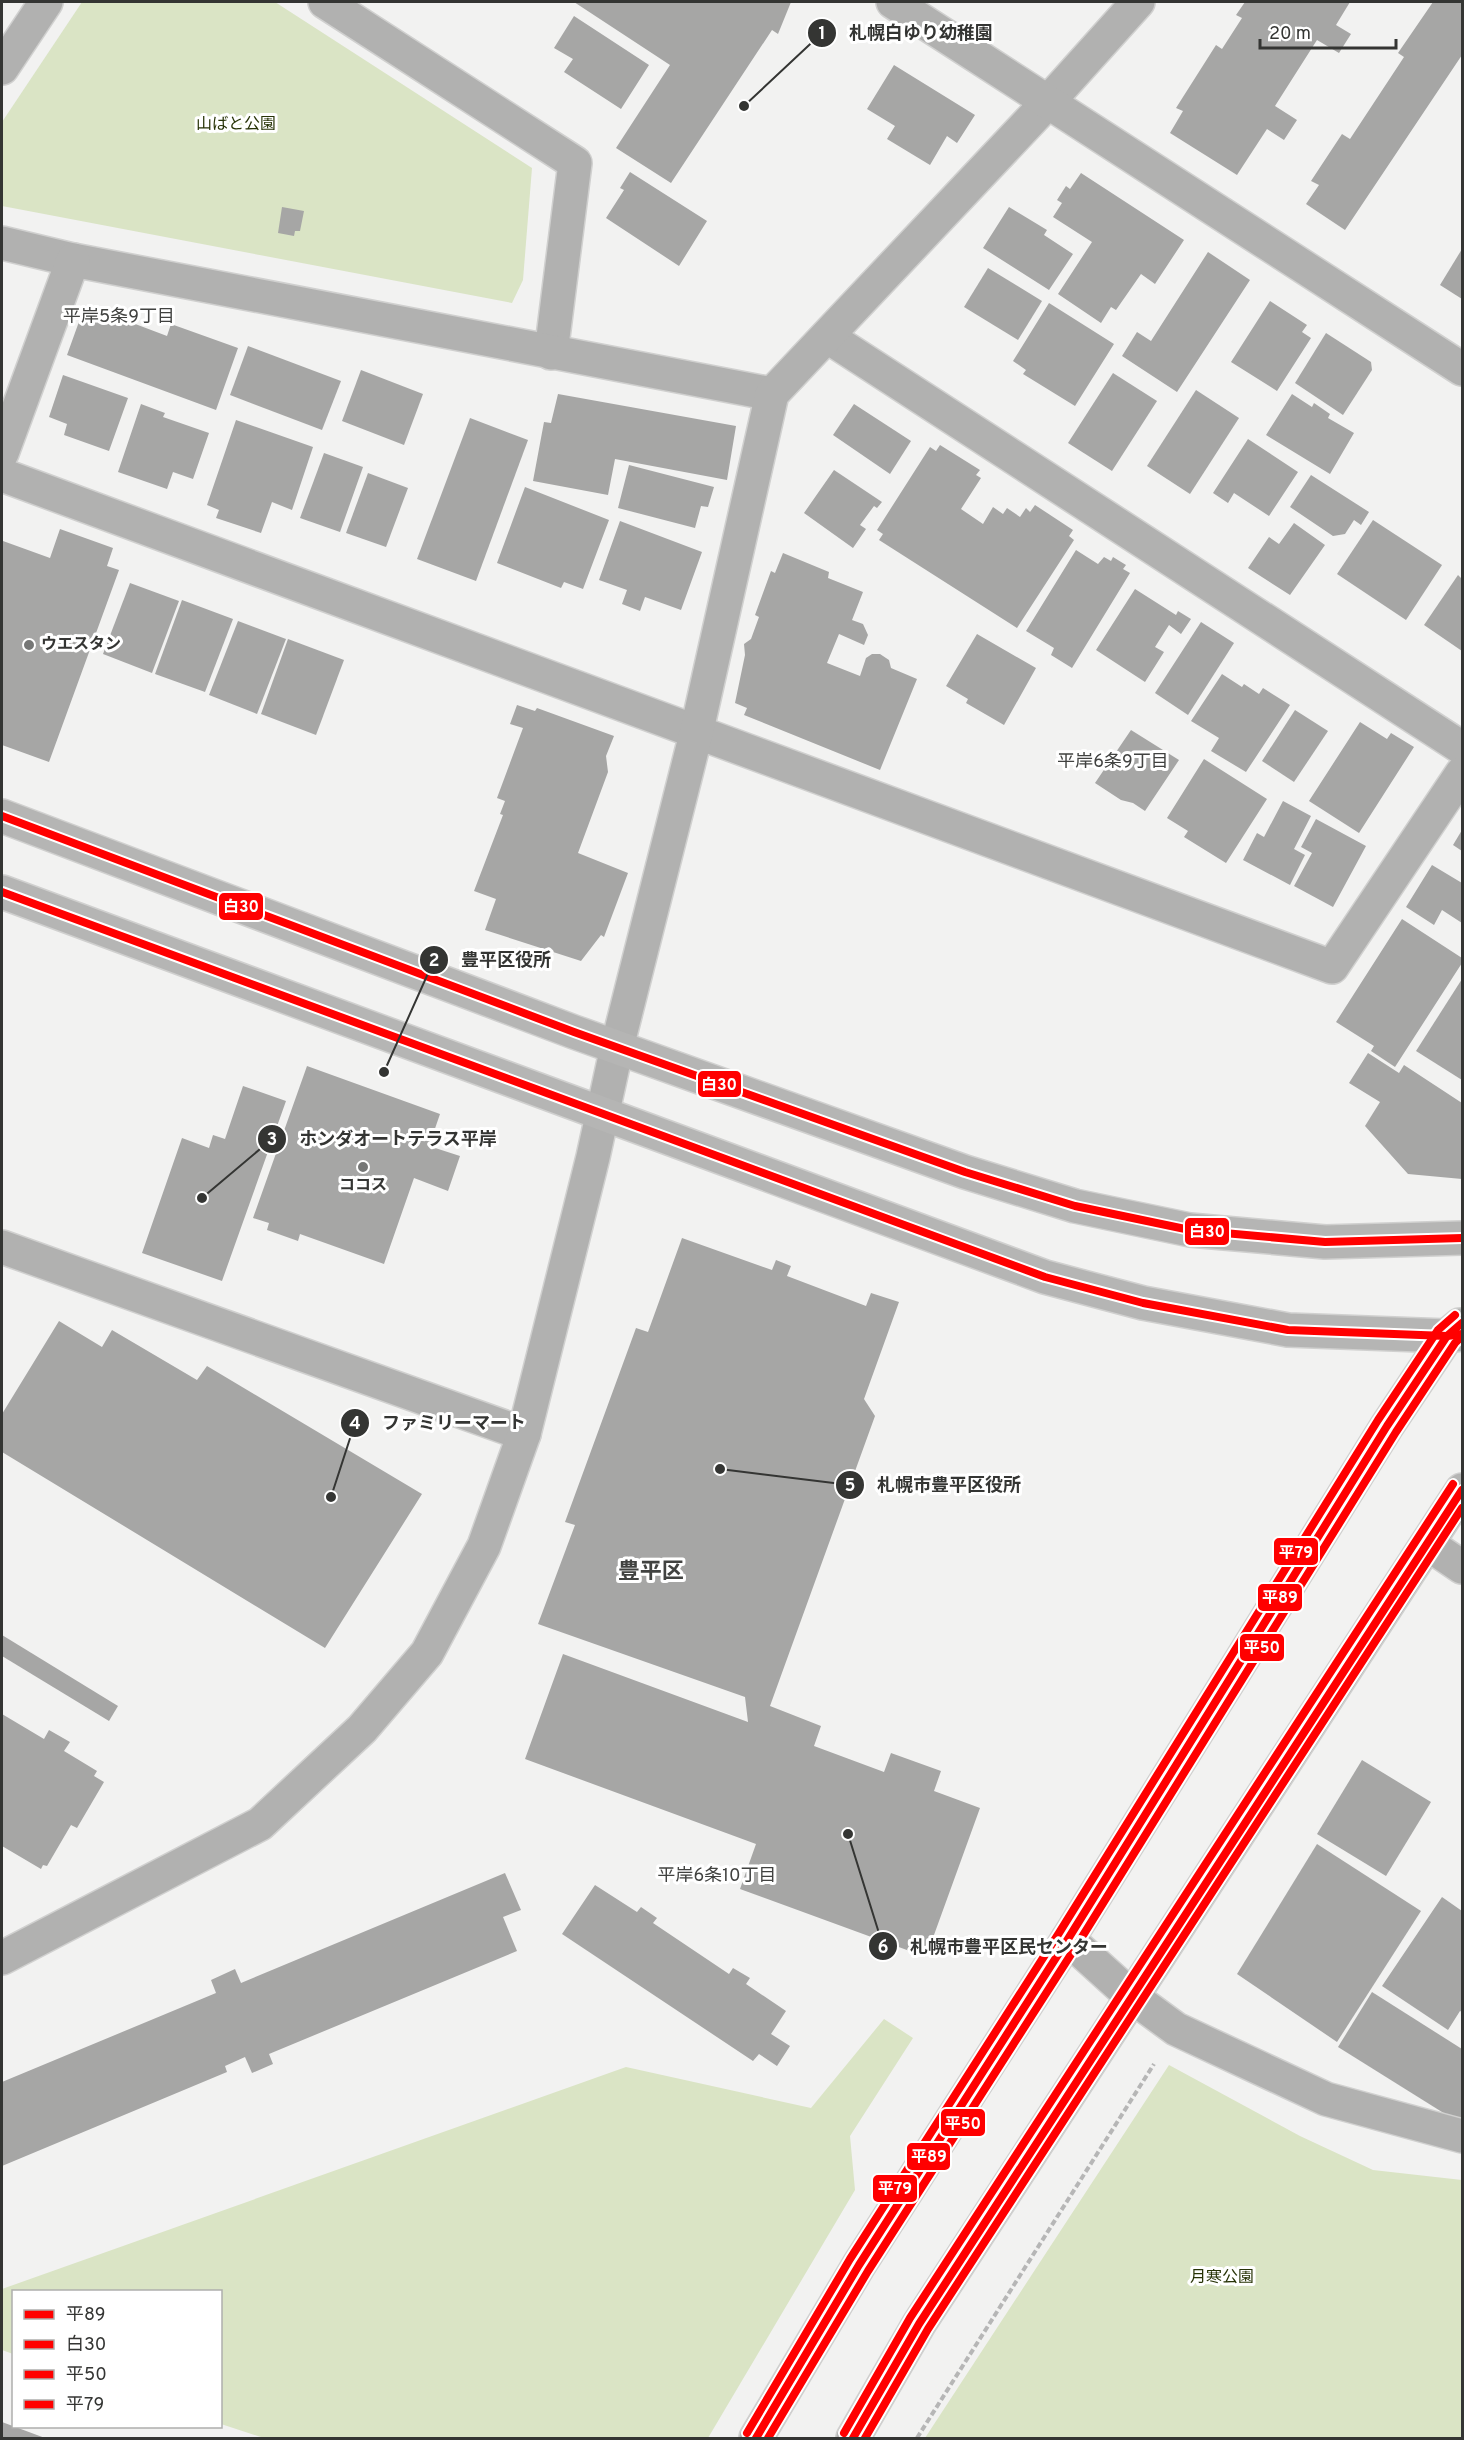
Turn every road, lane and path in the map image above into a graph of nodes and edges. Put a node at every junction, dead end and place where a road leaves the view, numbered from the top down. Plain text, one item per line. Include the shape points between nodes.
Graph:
1 (46, 2) edge
2 (325, 2) edge
3 (893, 2) edge
4 (1138, 2) edge
5 (2, 68) edge
6 (1048, 102) junction
7 (2, 243) edge
8 (73, 260) junction
9 (828, 337) junction
10 (551, 353) junction
11 (1462, 369) edge
12 (772, 394) junction
13 (2, 453) edge
14 (2, 475) edge
15 (696, 734) junction
16 (1462, 748) edge
17 (1462, 773) edge
18 (2, 816) edge
19 (7, 894) edge
20 (617, 1047) junction
21 (602, 1113) junction
22 (1462, 1239) edge
23 (2, 1247) edge
24 (1457, 1331) edge
25 (524, 1434) junction
26 (1462, 1490) edge
27 (1428, 1544) junction
28 (1462, 1567) edge
29 (1068, 1939) junction
30 (2, 1958) edge
31 (1131, 1996) junction
32 (1176, 2029) junction
33 (1462, 2136) edge
34 (756, 2439) edge
35 (854, 2439) edge
36 (917, 2439) edge

1 - 5 street
2 - 10 street via 575,163
3 - 6 street
4 - 6 street
6 - 9 street
6 - 11 street
7 - 8 street
8 - 10 street
8 - 13 street
9 - 12 street
9 - 16 street
10 - 12 street
12 - 15 street
14 - 15 street
15 - 17 street via 1332,968
15 - 20 street
18 - 20 main road
19 - 21 main road
20 - 21 street
20 - 22 main road via 965,1172 1075,1206 1190,1230 1308,1240
21 - 24 main road via 1045,1277 1143,1304 1288,1330
21 - 25 street
23 - 25 street
24 - 29 main road via 1387,1426
25 - 30 street via 484,1546 427,1653 362,1729 260,1824
26 - 27 main road
27 - 28 street
27 - 31 main road
29 - 31 street
29 - 34 main road via 859,2265
31 - 32 street
31 - 35 main road via 919,2324
32 - 33 street via 1326,2099
32 - 36 path

